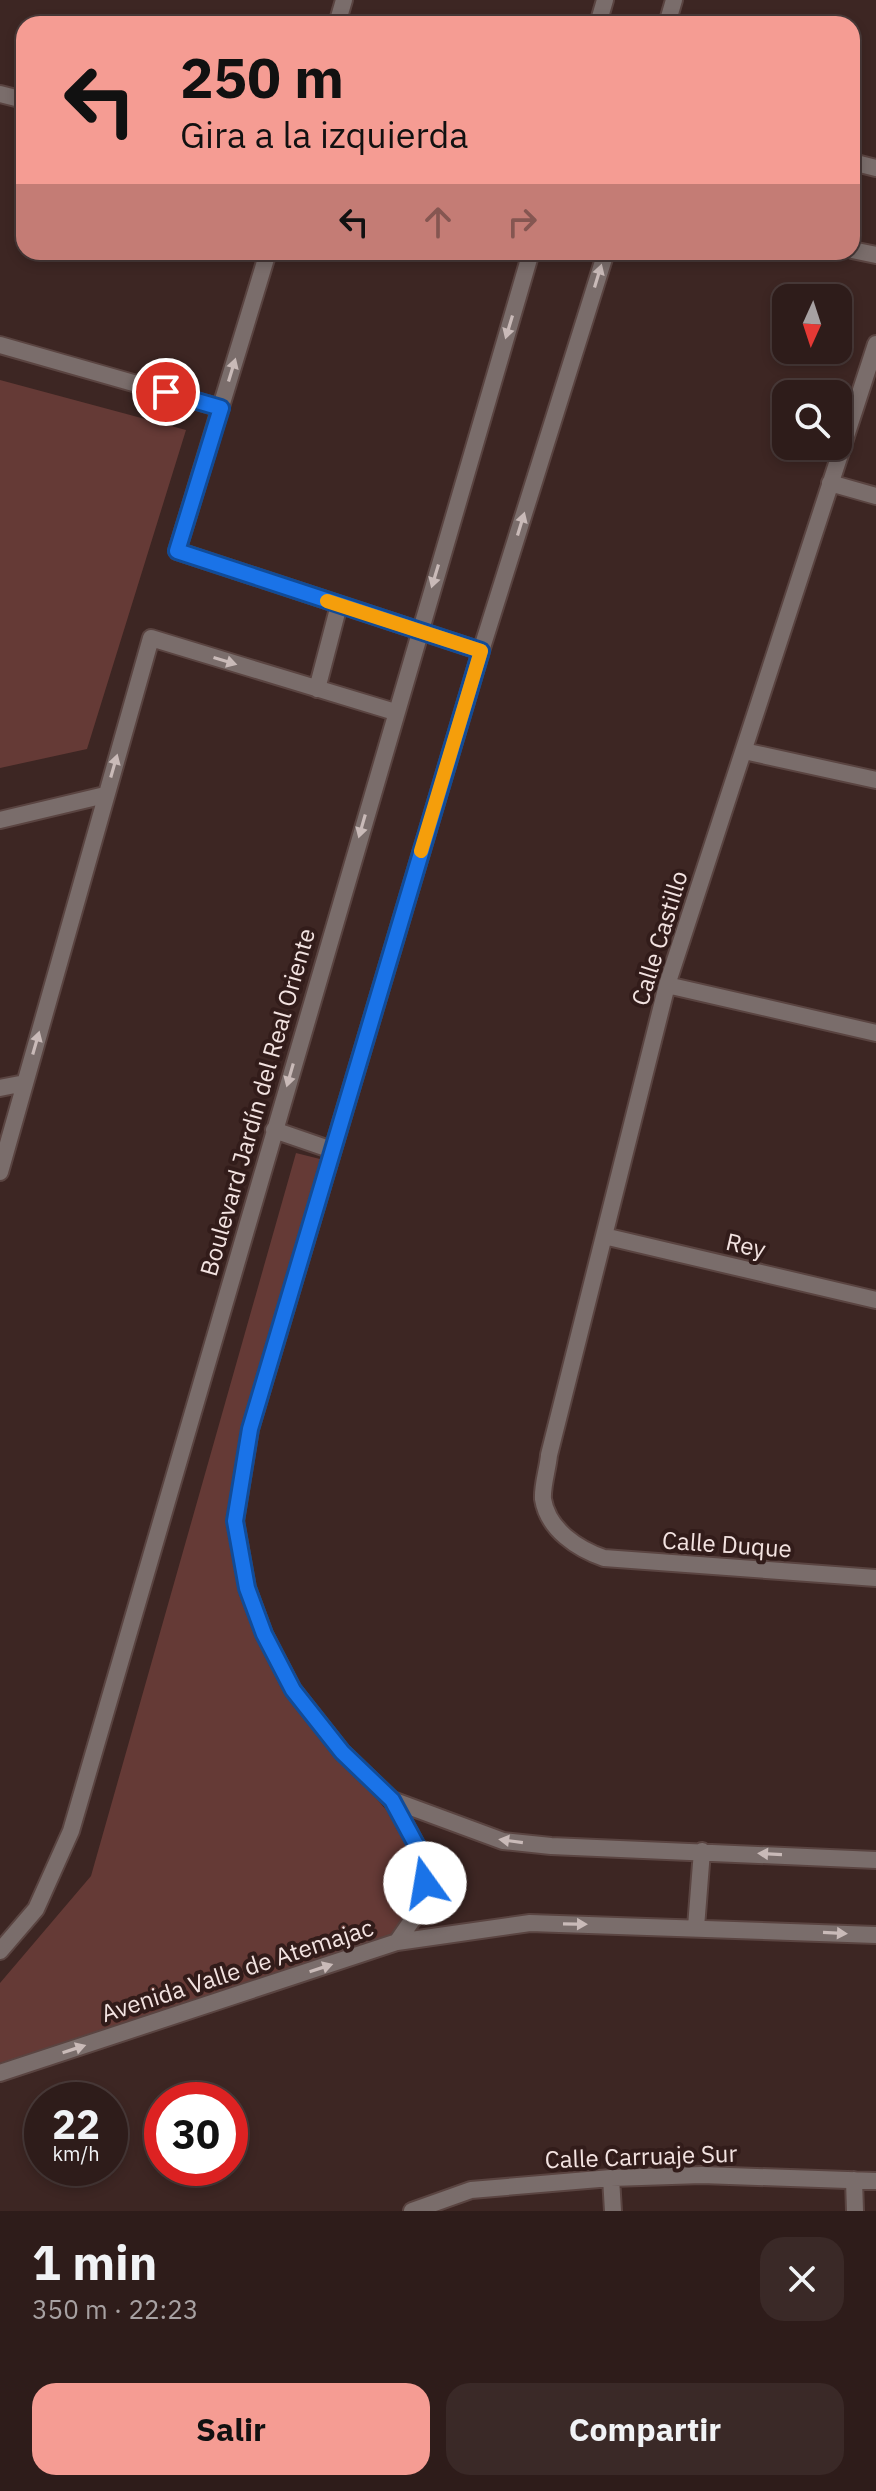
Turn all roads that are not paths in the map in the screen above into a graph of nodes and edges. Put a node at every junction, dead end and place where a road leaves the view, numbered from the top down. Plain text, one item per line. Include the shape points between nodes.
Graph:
1 (266, 260) edge
2 (529, 260) edge
3 (603, 260) edge
4 (876, 344) edge
5 (0, 345) edge
6 (221, 408) junction
7 (830, 483) junction
8 (876, 496) edge
9 (339, 605) junction
10 (418, 631) junction
11 (481, 651) junction
12 (317, 689) junction
13 (395, 712) junction
14 (744, 751) junction
15 (876, 780) edge
16 (105, 795) junction
17 (0, 820) edge
18 (667, 985) junction
19 (876, 1033) edge
20 (25, 1083) junction
21 (0, 1088) edge
22 (274, 1130) junction
23 (332, 1150) junction
24 (0, 1172) edge
25 (604, 1236) junction
26 (876, 1300) edge
27 (576, 1548) joint
28 (876, 1578) edge
29 (392, 1800) junction
30 (702, 1851) junction
31 (876, 1860) edge
32 (696, 1927) junction
33 (876, 1935) edge
34 (397, 1942) junction
35 (0, 1951) edge
36 (0, 2073) edge
37 (611, 2178) junction
38 (854, 2180) junction
39 (876, 2181) edge
40 (412, 2211) edge
41 (613, 2211) edge
42 (855, 2211) edge

6 -> 1 street
2 -> 10 street, Boulevard Jardín del Real Oriente
11 -> 3 street
4 - 7 street, Calle Castillo
5 - 6 street
6 - 9 street via 177,551
7 - 8 street
7 - 14 street, Calle Castillo
9 - 10 street
9 - 12 street
10 - 11 street
10 - 13 street, Boulevard Jardín del Real Oriente
11 - 23 street
12 - 13 street
16 -> 12 street via 151,638
13 -> 22 street, Boulevard Jardín del Real Oriente
14 - 15 street
14 - 18 street, Calle Castillo
16 - 17 street
20 -> 16 street
18 - 19 street
18 - 25 street, Calle Castillo
20 - 21 street
20 - 24 street
22 - 23 street
22 - 35 street, Boulevard Jardín del Real Oriente via 71,1831 36,1909
23 - 29 street via 250,1429 235,1521 247,1588 293,1690 342,1752
25 - 26 street, Rey
25 - 27 street, Calle Castillo via 549,1455 543,1500 556,1526
27 - 28 street, Calle Duque via 636,1562
30 -> 29 street via 503,1841
29 - 34 street via 426,1863 424,1903
31 -> 30 street
30 - 32 street
32 -> 33 street, Avenida Valle de Atemajac
34 -> 32 street, Avenida Valle de Atemajac via 530,1923
36 -> 34 street, Avenida Valle de Atemajac
37 - 38 street, Calle Carruaje Sur
37 - 40 street, Calle Carruaje Sur via 471,2190
37 - 41 street
38 - 39 street, Calle Carruaje Sur
38 - 42 street

